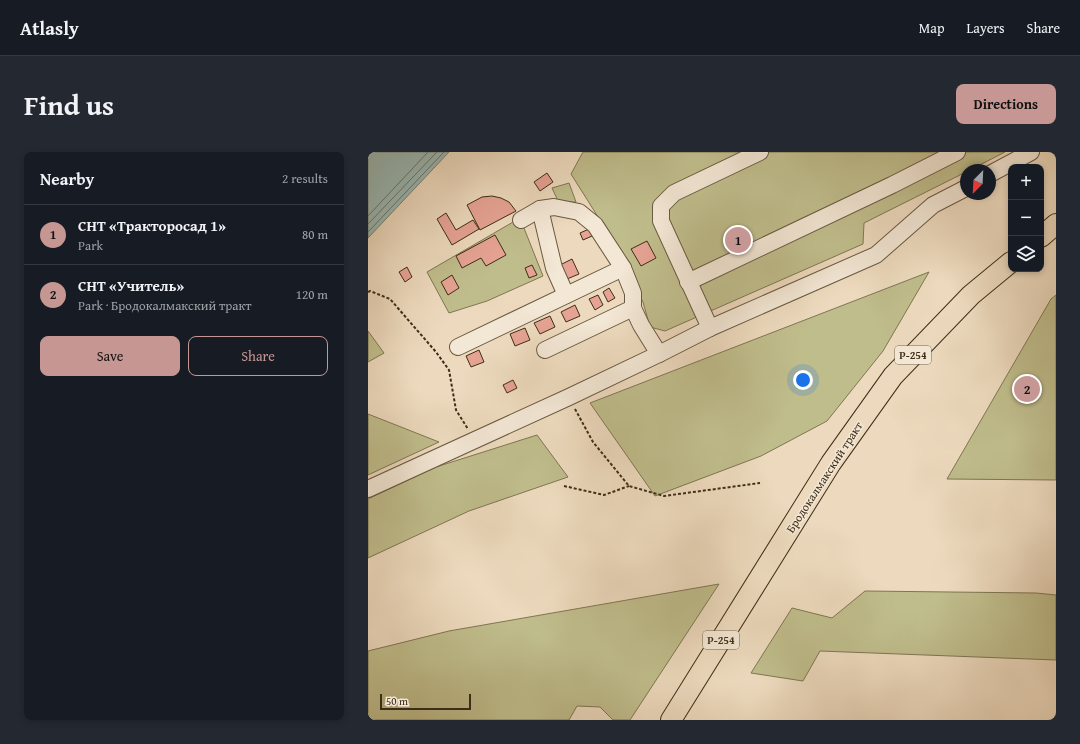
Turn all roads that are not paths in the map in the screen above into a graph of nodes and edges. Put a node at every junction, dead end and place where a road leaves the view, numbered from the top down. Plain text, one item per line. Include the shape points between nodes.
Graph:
1 (760, 152) edge
2 (957, 152) edge
3 (1031, 152) edge
4 (996, 171) edge
5 (960, 191) edge
6 (540, 209) junction
7 (579, 212) junction
8 (521, 220) dead end
9 (1056, 224) edge
10 (584, 228) dead end
11 (1044, 234) edge
12 (1008, 264) edge
13 (623, 268) junction
14 (688, 282) junction
15 (566, 295) junction
16 (633, 308) junction
17 (710, 328) junction
18 (458, 347) dead end
19 (545, 350) dead end
20 (659, 354) junction
21 (368, 489) edge
22 (671, 720) edge

1 - 14 street via 674,193 662,206 662,221
2 - 14 street
3 - 4 street
5 - 17 street via 933,205 876,256
6 - 7 street via 554,207
6 - 8 street
6 - 15 street via 554,268
7 - 10 street
7 - 13 street via 595,225
9 - 11 main road
12 - 22 main road, Бродокалмакский тракт / Р-254 via 971,295 893,376 831,463
13 - 15 street
13 - 16 street via 633,293
14 - 17 street
15 - 18 street
16 - 19 street
16 - 20 street
17 - 20 street
20 - 21 street

